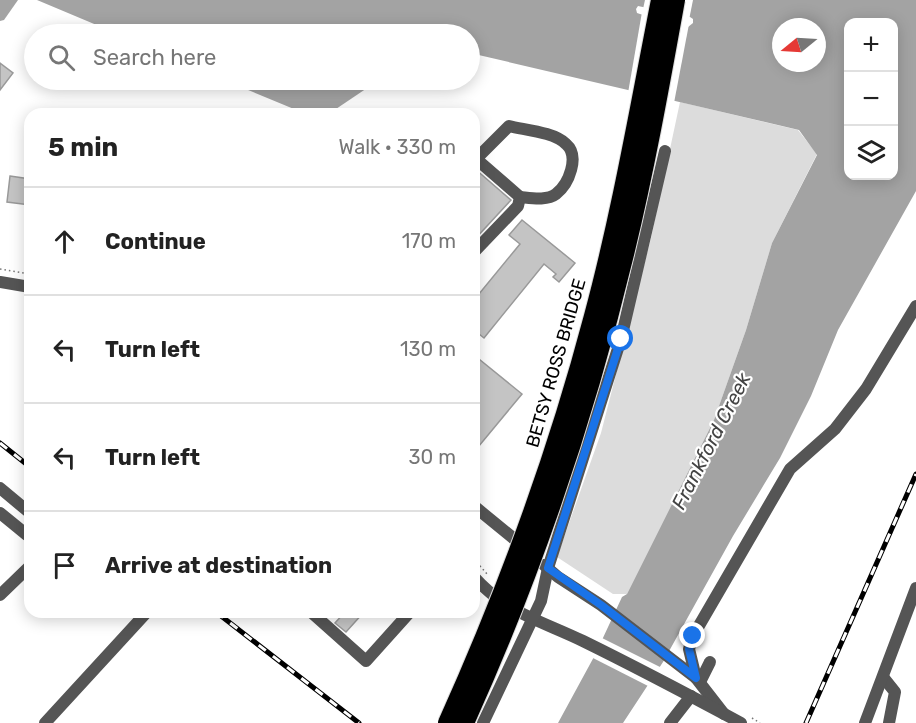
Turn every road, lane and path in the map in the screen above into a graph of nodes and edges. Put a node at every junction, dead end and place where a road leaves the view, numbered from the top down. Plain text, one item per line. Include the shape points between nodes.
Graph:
1 (660, 0) edge
2 (676, 0) edge
3 (665, 151) dead end
4 (480, 153) edge
5 (480, 163) edge
6 (519, 202) junction
7 (480, 245) edge
8 (0, 269) edge
9 (24, 273) edge
10 (0, 282) edge
11 (24, 286) edge
12 (916, 306) edge
13 (0, 488) edge
14 (24, 508) edge
15 (480, 511) edge
16 (0, 513) edge
17 (24, 533) edge
18 (548, 568) junction
19 (24, 572) edge
20 (480, 584) edge
21 (916, 588) edge
22 (0, 595) edge
23 (141, 618) edge
24 (318, 618) edge
25 (405, 618) edge
26 (531, 619) junction
27 (710, 662) dead end
28 (883, 677) junction
29 (698, 680) junction
30 (691, 696) junction
31 (724, 714) junction
32 (45, 723) edge
33 (447, 723) edge
34 (465, 723) edge
35 (483, 723) edge
36 (670, 723) edge
37 (741, 723) edge
38 (865, 723) edge
39 (889, 723) edge

1 - 33 highway, BETSY ROSS BRIDGE, bridge via 617,216 580,361 525,533
2 - 34 highway, BETSY ROSS BRIDGE, bridge via 630,236 592,378 537,548
3 - 18 street via 621,339
4 - 6 street via 509,126 544,133 567,144 573,157 568,177 556,194
5 - 6 street
6 - 7 street
8 - 9 path
10 - 11 street
12 - 29 street via 866,389 835,429 790,469 693,636 689,649
13 - 14 street
15 - 18 street
16 - 17 street
18 - 26 street via 541,601
18 - 29 street
19 - 22 street
20 - 26 street
21 - 28 street
23 - 32 street
24 - 25 street via 366,661
26 - 30 street
26 - 35 street
27 - 29 street
28 - 38 street
28 - 39 street via 895,692
29 - 31 street
30 - 31 street
30 - 36 street
31 - 37 street

